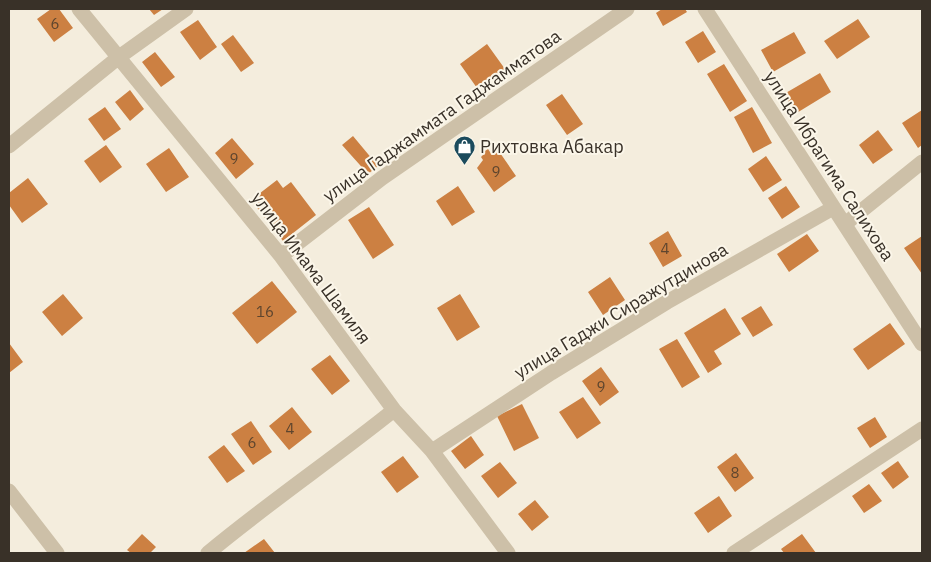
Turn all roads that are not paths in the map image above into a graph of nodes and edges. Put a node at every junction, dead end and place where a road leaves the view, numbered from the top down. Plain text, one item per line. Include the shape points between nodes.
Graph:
1 (79, 9) edge
2 (186, 9) edge
3 (627, 9) edge
4 (704, 9) edge
5 (119, 57) junction
6 (9, 146) edge
7 (922, 162) edge
8 (833, 208) junction
9 (845, 224) junction
10 (281, 256) junction
11 (922, 344) edge
12 (394, 410) junction
13 (922, 429) edge
14 (432, 451) junction
15 (9, 491) edge
16 (57, 553) edge
17 (208, 553) edge
18 (508, 553) edge
19 (734, 553) edge

1 - 5 street, улица Имама Шамиля
2 - 5 street
3 - 10 street, улица Гаджаммата Гаджамматова via 399,167
4 - 8 street, улица Ибрагима Салихова
5 - 6 street
5 - 10 street, улица Имама Шамиля
7 - 9 street
8 - 9 street, улица Ибрагима Салихова
8 - 14 street, улица Гаджи Сиражутдинова via 659,307
9 - 11 street, улица Ибрагима Салихова
10 - 12 street, улица Имама Шамиля
12 - 14 street, улица Имама Шамиля
12 - 17 street
13 - 19 street
14 - 18 street, улица Имама Шамиля
15 - 16 street

